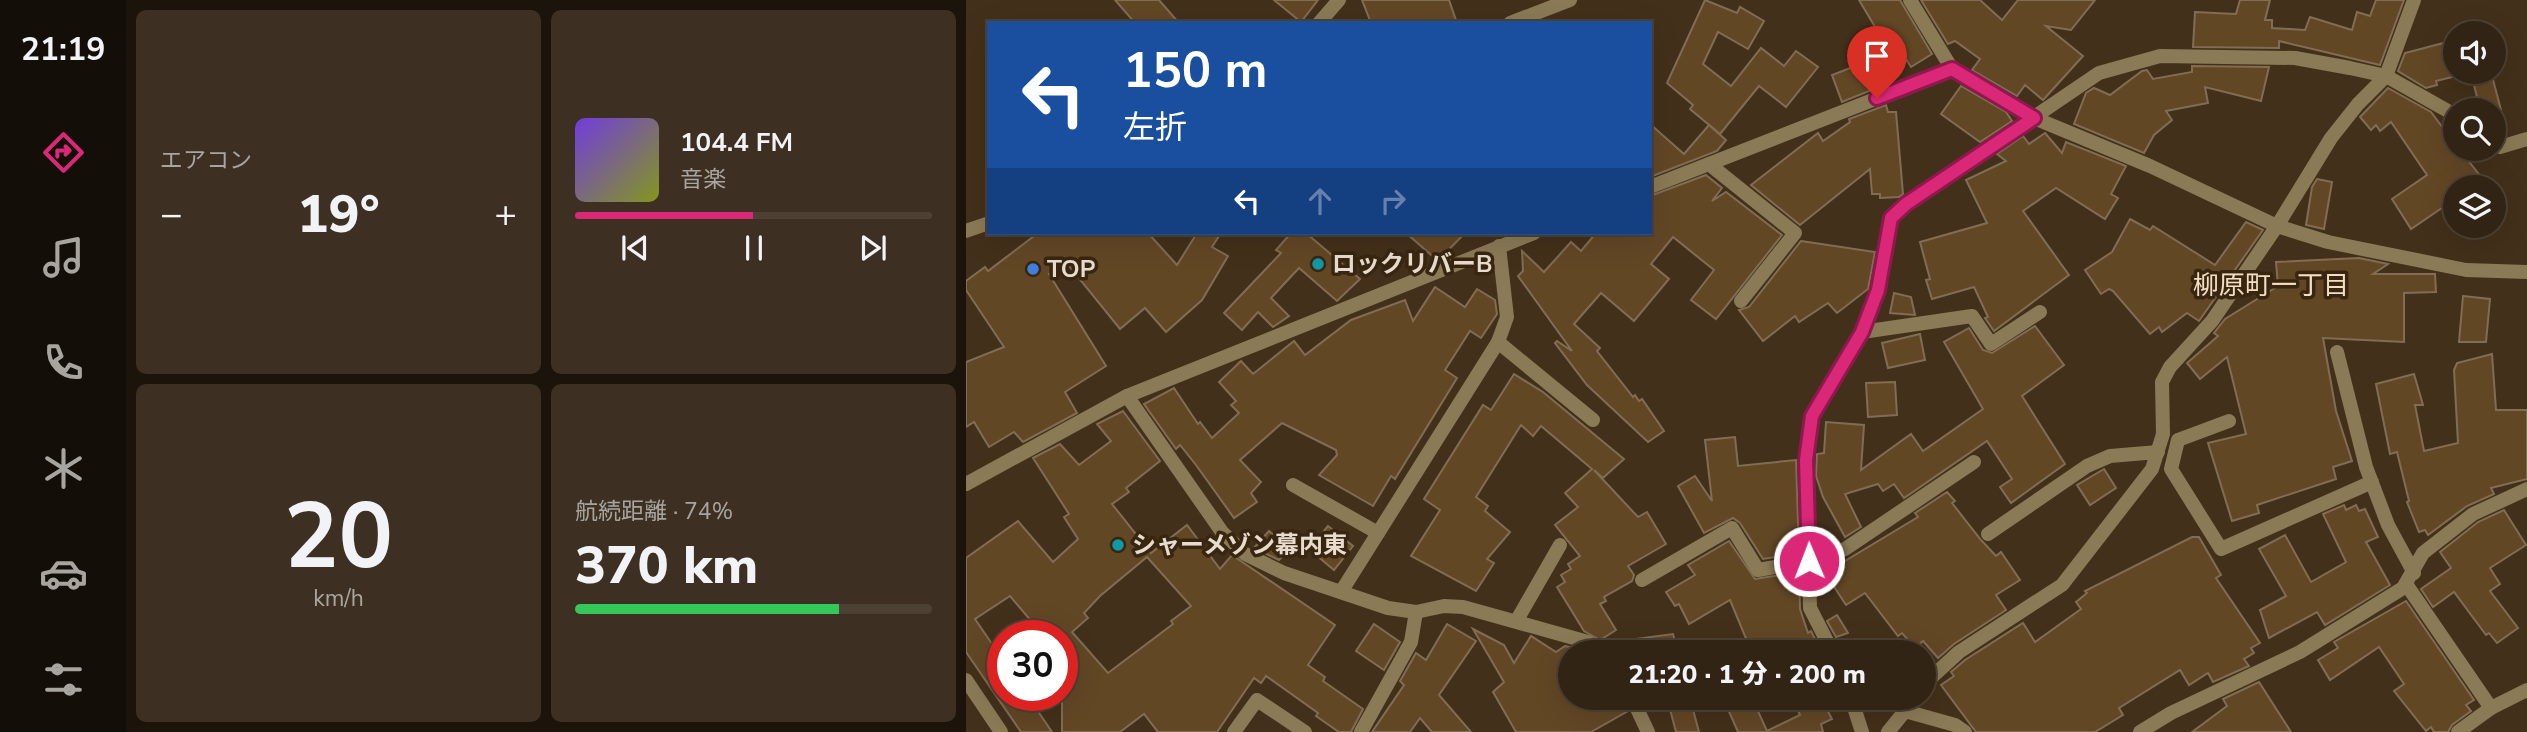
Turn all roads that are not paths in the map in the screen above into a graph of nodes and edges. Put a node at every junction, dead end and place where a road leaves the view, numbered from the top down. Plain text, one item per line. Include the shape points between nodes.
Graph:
1 (1339, 0) edge
2 (1570, 0) edge
3 (1910, 0) edge
4 (2414, 0) edge
5 (1321, 21) edge
6 (1515, 21) edge
7 (1952, 69) junction
8 (2386, 76) junction
9 (2443, 108) edge
10 (2034, 118) junction
11 (2527, 139) edge
12 (2506, 145) edge
13 (1709, 164) junction
14 (1652, 186) edge
15 (987, 224) edge
16 (2277, 226) junction
17 (966, 231) edge
18 (1529, 235) edge
19 (1499, 246) junction
20 (2527, 272) edge
21 (1741, 301) dead end
22 (2040, 312) dead end
23 (1862, 332) junction
24 (1499, 342) junction
25 (2337, 352) dead end
26 (1127, 396) junction
27 (1593, 420) dead end
28 (2229, 421) dead end
29 (2156, 458) junction
30 (1974, 462) dead end
31 (2171, 468) junction
32 (2372, 482) junction
33 (966, 484) edge
34 (1293, 485) dead end
35 (2527, 489) edge
36 (1378, 533) junction
37 (1989, 534) dead end
38 (1560, 545) dead end
39 (1809, 561) junction
40 (2410, 578) junction
41 (1642, 580) dead end
42 (1340, 592) junction
43 (1416, 612) junction
44 (1517, 620) junction
45 (1582, 640) edge
46 (1826, 640) edge
47 (1936, 673) edge
48 (966, 680) edge
49 (2527, 690) edge
50 (2491, 708) junction
51 (1638, 710) edge
52 (1854, 710) edge
53 (1905, 710) edge
54 (1920, 710) edge
55 (1001, 732) edge
56 (1234, 732) edge
57 (1305, 732) edge
58 (1361, 732) edge
59 (1648, 732) edge
60 (1862, 732) edge
61 (1888, 732) edge
62 (1965, 732) edge
63 (2140, 732) edge
64 (2458, 732) edge

1 - 5 street
2 - 6 street
3 - 7 street
4 - 8 street
7 - 10 street
7 - 13 street
8 - 9 street
8 - 10 street via 2295,58 2160,56 2099,74
8 - 16 street via 2330,138
10 - 16 street
10 - 23 street via 1891,218 1878,290
11 - 12 street
13 - 14 street
13 - 21 street via 1795,233
15 - 17 street
16 - 20 street via 2328,242 2453,267
16 - 29 street via 2212,321 2162,382 2165,413
18 - 19 street
19 - 24 street via 1507,317
19 - 26 street
22 - 23 street via 1991,344 1972,316
23 - 39 street via 1812,416 1806,460
24 - 27 street
24 - 36 street
25 - 32 street
26 - 33 street
26 - 42 street via 1222,532 1245,554
28 - 31 street via 2178,440
29 - 31 street
29 - 37 street via 2110,456 2087,466
29 - 47 street via 2062,585 1959,652
30 - 39 street via 1845,549
31 - 32 street via 2221,549
32 - 40 street
34 - 36 street
35 - 40 street via 2473,514 2423,553
36 - 42 street
38 - 44 street
39 - 41 street via 1758,570 1732,528
39 - 46 street via 1810,608
40 - 50 street
40 - 63 street via 2300,652
42 - 43 street
43 - 44 street via 1463,607
43 - 58 street via 1411,642
44 - 45 street
48 - 55 street
49 - 50 street
50 - 64 street
51 - 59 street
52 - 60 street
53 - 61 street
54 - 62 street
56 - 57 street via 1257,700

